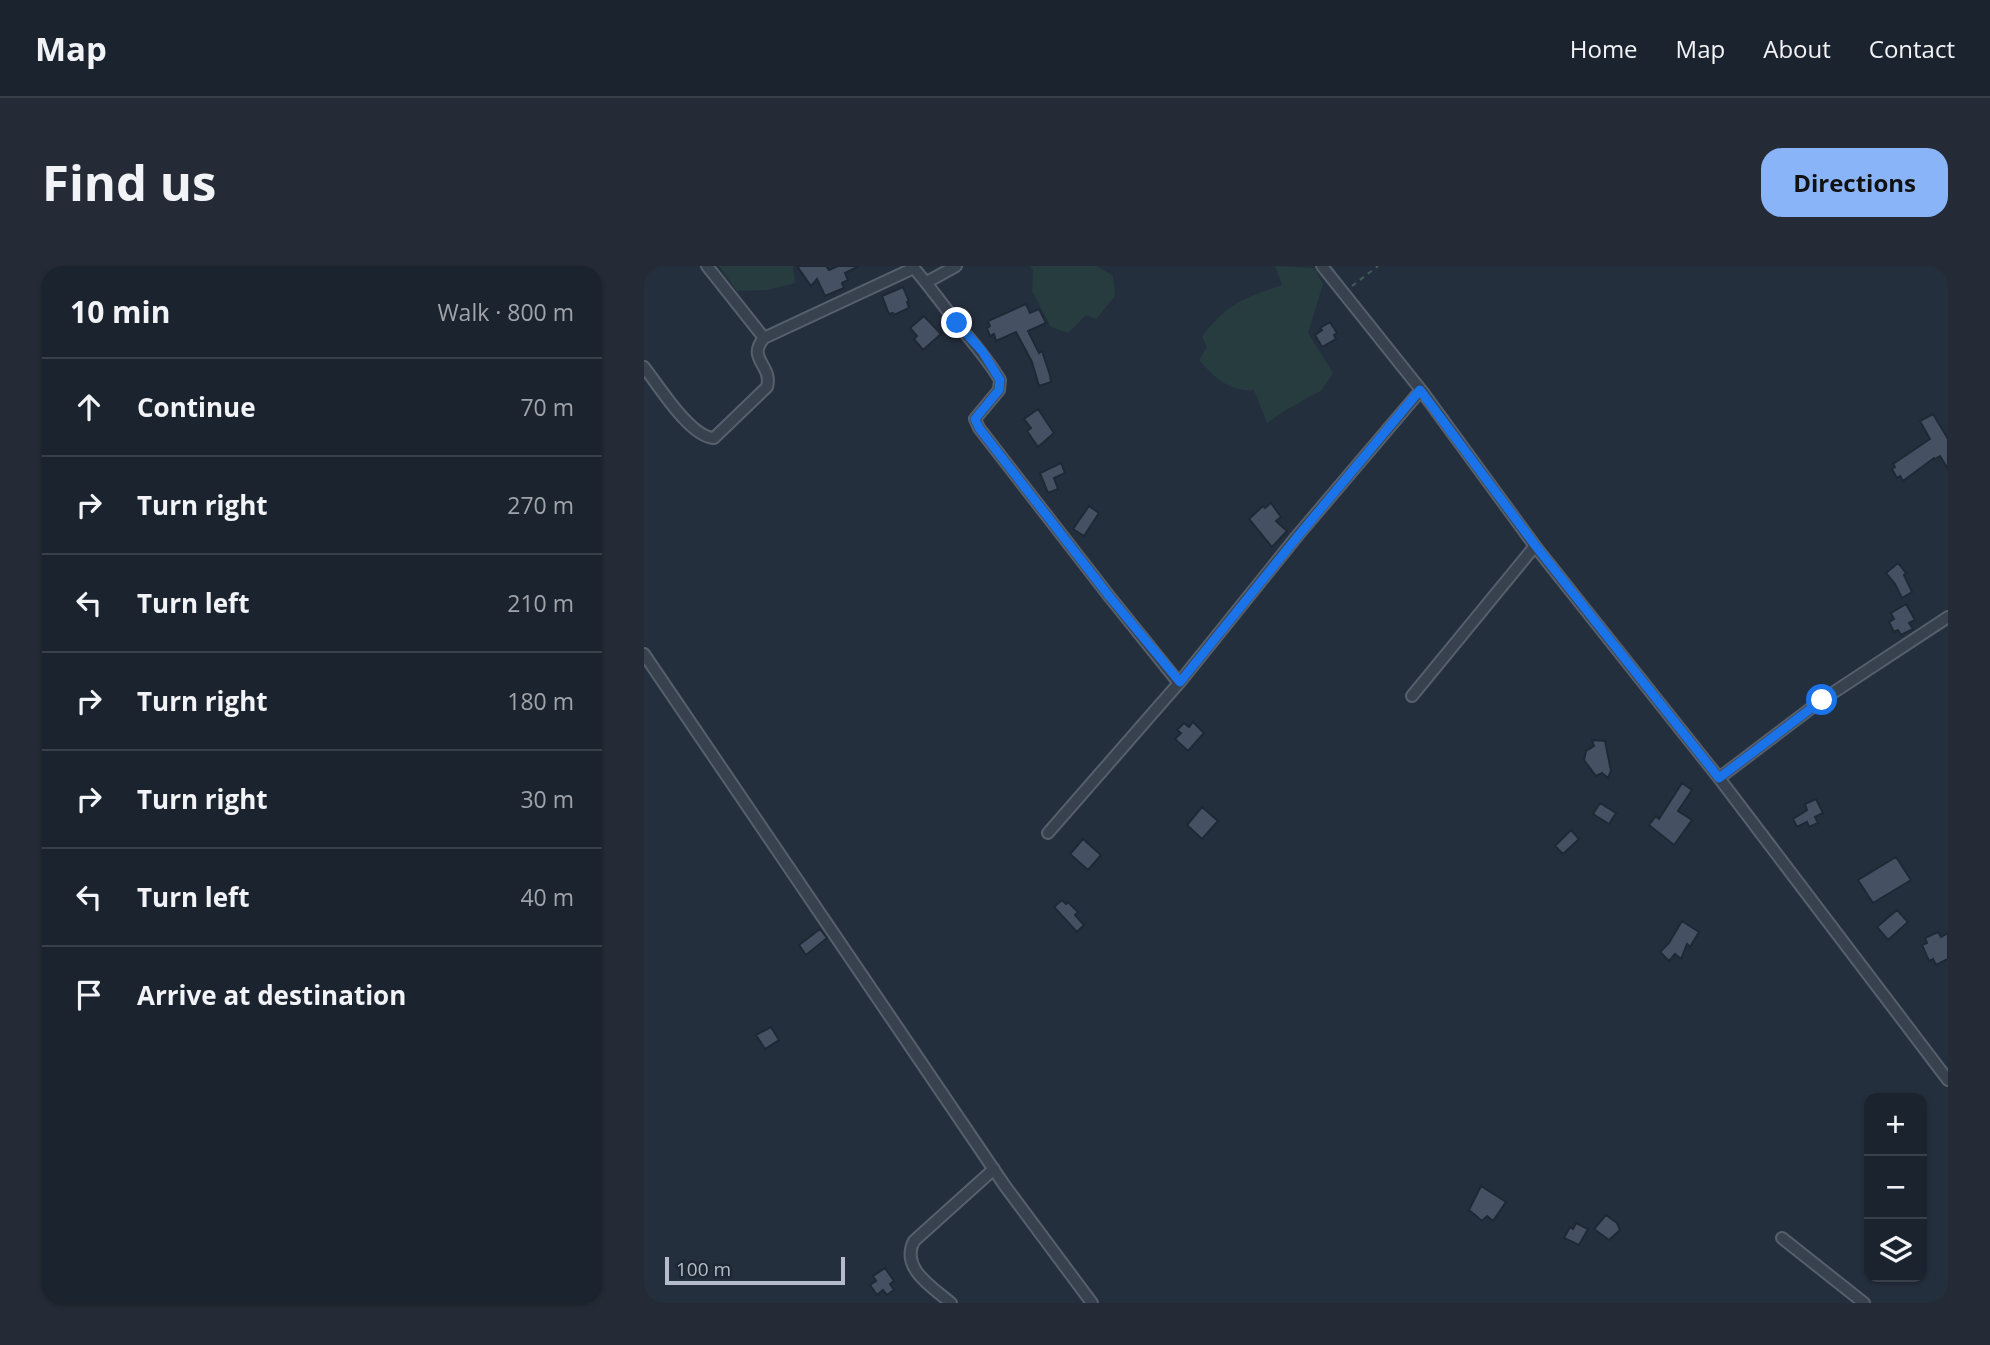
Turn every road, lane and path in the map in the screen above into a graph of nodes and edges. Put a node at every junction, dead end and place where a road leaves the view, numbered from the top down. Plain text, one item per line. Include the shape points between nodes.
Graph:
1 (707, 266) edge
2 (956, 266) edge
3 (1322, 266) edge
4 (1378, 266) edge
5 (913, 267) edge
6 (928, 282) junction
7 (1343, 293) junction
8 (764, 338) junction
9 (644, 367) edge
10 (1420, 390) junction
11 (1535, 545) junction
12 (1948, 617) edge
13 (644, 654) edge
14 (1180, 682) junction
15 (1412, 696) dead end
16 (1719, 778) junction
17 (1048, 833) dead end
18 (1948, 1080) edge
19 (994, 1169) junction
20 (1782, 1238) dead end
21 (951, 1303) edge
22 (1091, 1303) edge
23 (1864, 1303) edge

1 - 8 street
2 - 6 street
3 - 7 street
4 - 7 path
5 - 6 street
5 - 8 street
6 - 14 street via 1000,380 999,390 975,419 979,428
7 - 10 street
8 - 9 street via 757,354 768,376 767,387 714,438 706,438 692,427
10 - 11 street
10 - 14 street
11 - 15 street
11 - 16 street
12 - 16 street via 1822,700
13 - 19 street
14 - 17 street
16 - 18 street
19 - 21 street via 909,1250 909,1261 921,1277
19 - 22 street
20 - 23 street

